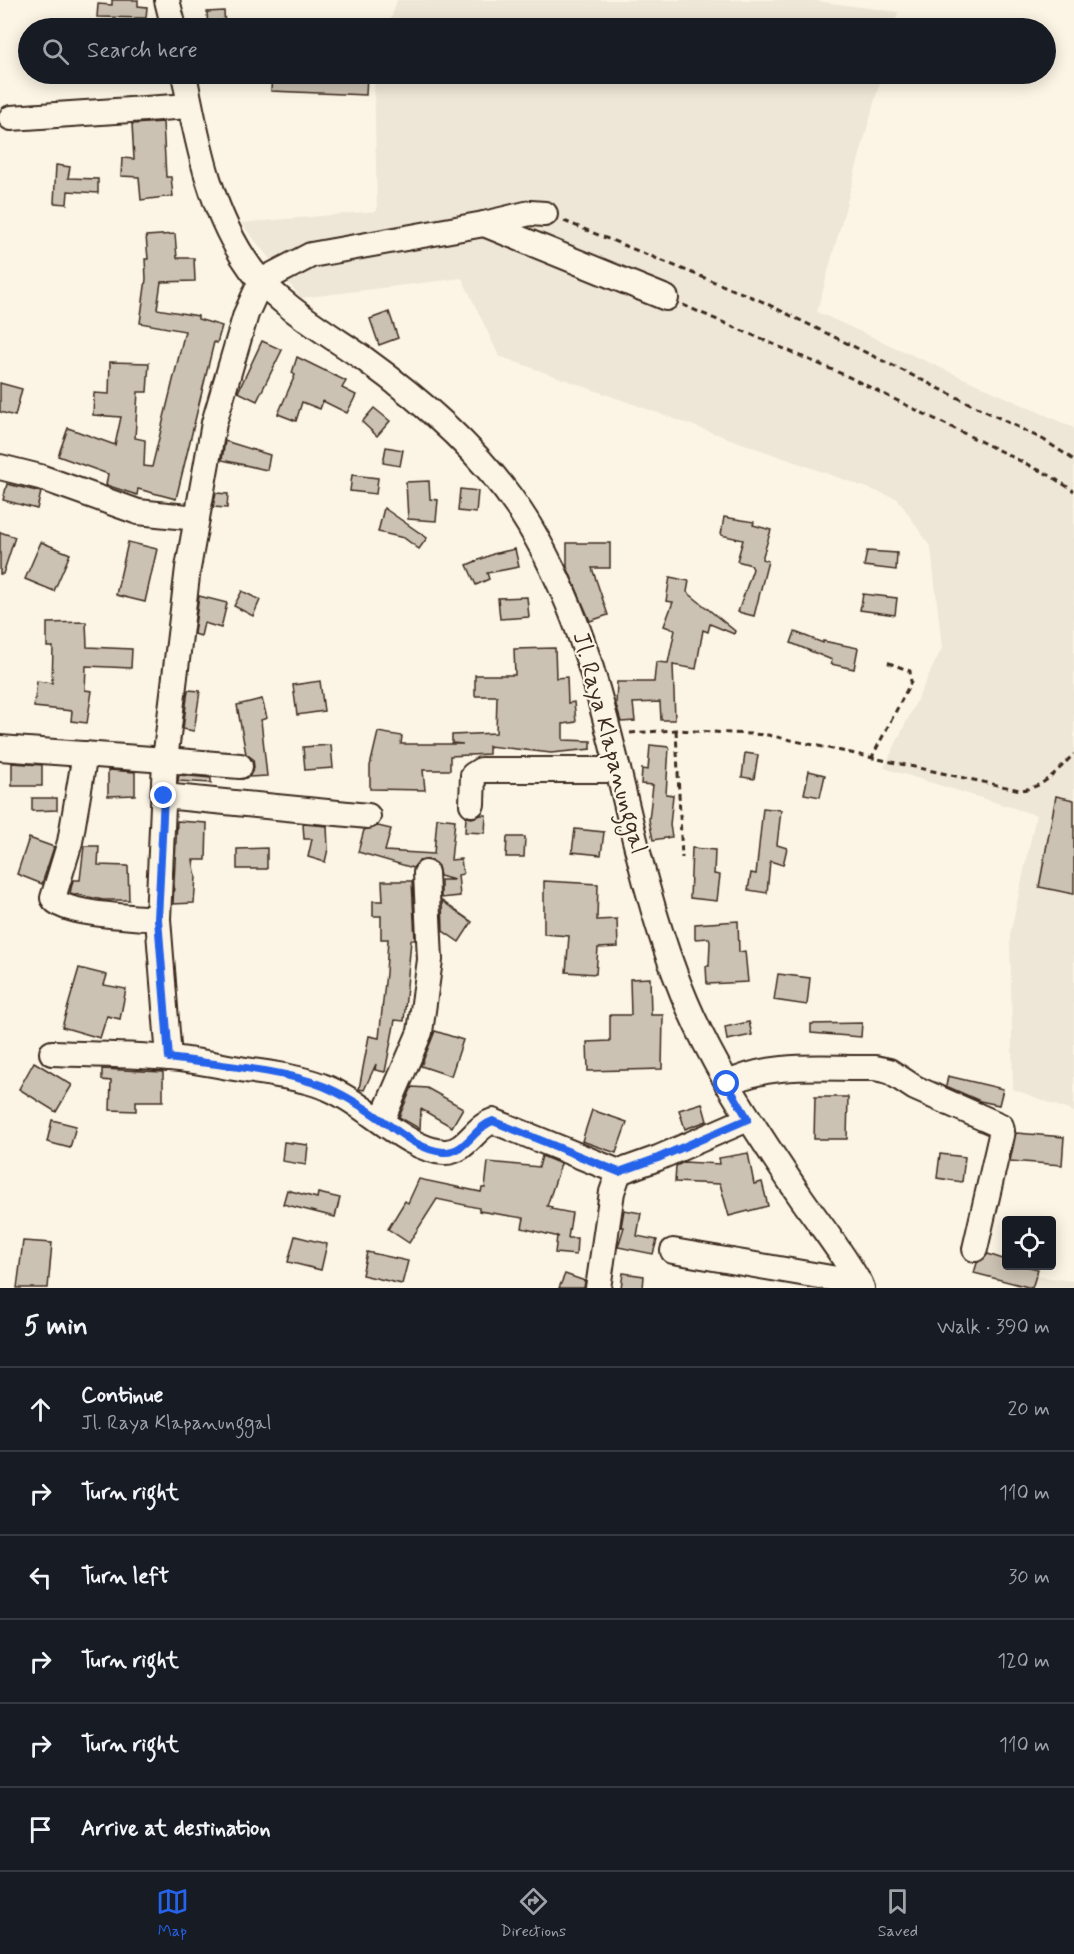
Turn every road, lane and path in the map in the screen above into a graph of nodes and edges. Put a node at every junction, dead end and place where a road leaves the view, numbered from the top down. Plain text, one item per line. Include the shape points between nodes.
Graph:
1 (167, 0) edge
2 (172, 18) edge
3 (186, 84) edge
4 (190, 106) junction
5 (11, 118) dead end
6 (545, 214) joint
7 (484, 224) junction
8 (261, 281) junction
9 (666, 298) joint
10 (1074, 460) edge
11 (0, 467) edge
12 (1074, 491) edge
13 (197, 518) junction
14 (884, 661) dead end
15 (676, 730) junction
16 (610, 735) junction
17 (0, 748) edge
18 (85, 754) junction
19 (1074, 754) edge
20 (871, 759) junction
21 (165, 760) junction
22 (240, 766) dead end
23 (618, 770) junction
24 (164, 796) junction
25 (472, 804) dead end
26 (368, 816) dead end
27 (682, 858) dead end
28 (426, 873) dead end
29 (158, 919) junction
30 (52, 1053) dead end
31 (169, 1058) junction
32 (727, 1084) junction
33 (748, 1119) junction
34 (382, 1120) junction
35 (619, 1172) junction
36 (975, 1249) dead end
37 (673, 1251) dead end
38 (861, 1286) edge
39 (598, 1288) edge

1 - 2 street
3 - 4 street, Jl. Raya Klapanunggal
4 - 5 street
4 - 8 street, Jl. Raya Klapanunggal via 197,142 223,219 237,248
6 - 7 street via 530,213
6 - 10 path via 759,300 1044,440
7 - 8 street via 311,255
7 - 9 street
8 - 13 street via 246,314 214,423
8 - 16 street, Jl. Raya Klapanunggal via 428,407 476,456 528,523 562,588 588,655
9 - 12 path via 849,377
11 - 13 street via 138,512
13 - 21 street
14 - 20 path via 910,671 911,682
15 - 16 path
15 - 20 path via 768,735
15 - 27 path
16 - 23 street, Jl. Raya Klapanunggal
17 - 18 street
18 - 21 street
18 - 29 street via 70,842 53,898 60,906
19 - 20 path via 1043,784 1020,790
21 - 22 street
21 - 24 street
23 - 25 street via 481,770 473,775
23 - 32 street, Jl. Raya Klapanunggal via 675,976
24 - 26 street
24 - 29 street
28 - 34 street via 430,960 420,1032
29 - 31 street
30 - 31 street
31 - 34 street via 321,1085
32 - 33 street, Jl. Raya Klapanunggal
32 - 36 street via 740,1077 776,1070 875,1068 889,1071 915,1088 1001,1126
33 - 35 street
33 - 38 street, Jl. Raya Klapanunggal
34 - 35 street via 405,1139 445,1152 461,1148 487,1123 499,1122
35 - 39 street via 612,1192
37 - 38 street

